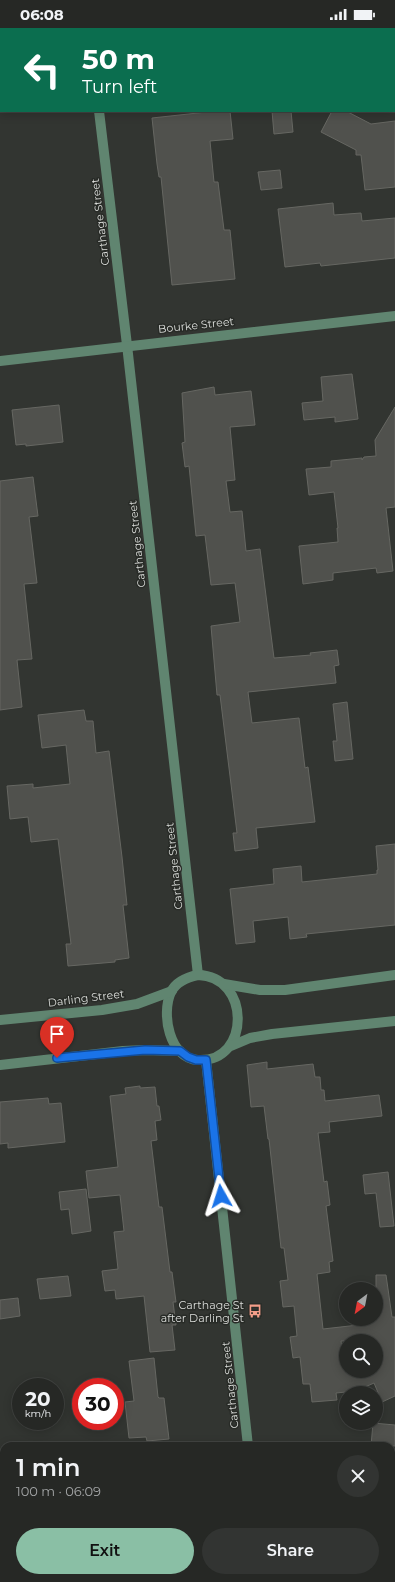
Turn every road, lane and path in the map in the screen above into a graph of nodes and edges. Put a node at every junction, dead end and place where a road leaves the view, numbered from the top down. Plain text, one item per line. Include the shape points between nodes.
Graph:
1 (99, 112) edge
2 (395, 316) edge
3 (127, 345) junction
4 (0, 360) edge
5 (198, 975) junction
6 (395, 975) edge
7 (224, 984) junction
8 (172, 991) junction
9 (0, 1020) edge
10 (395, 1021) edge
11 (231, 1046) junction
12 (180, 1051) junction
13 (206, 1060) junction
14 (0, 1065) edge
15 (248, 1442) edge

1 - 3 street, Carthage Street
2 - 3 street, Bourke Street
3 - 4 street, Bourke Street
3 - 5 street, Carthage Street
5 - 7 street via 208,975
5 - 8 street via 188,977
6 - 7 street via 284,990 260,990
7 - 11 street via 231,993 238,1014
8 - 9 street, Darling Street via 137,1004
8 - 12 street via 167,1022 174,1043
10 - 11 street via 272,1034 250,1038
11 - 13 street via 217,1057
12 - 13 street via 196,1060
12 - 14 street via 123,1051
13 - 15 street, Carthage Street

